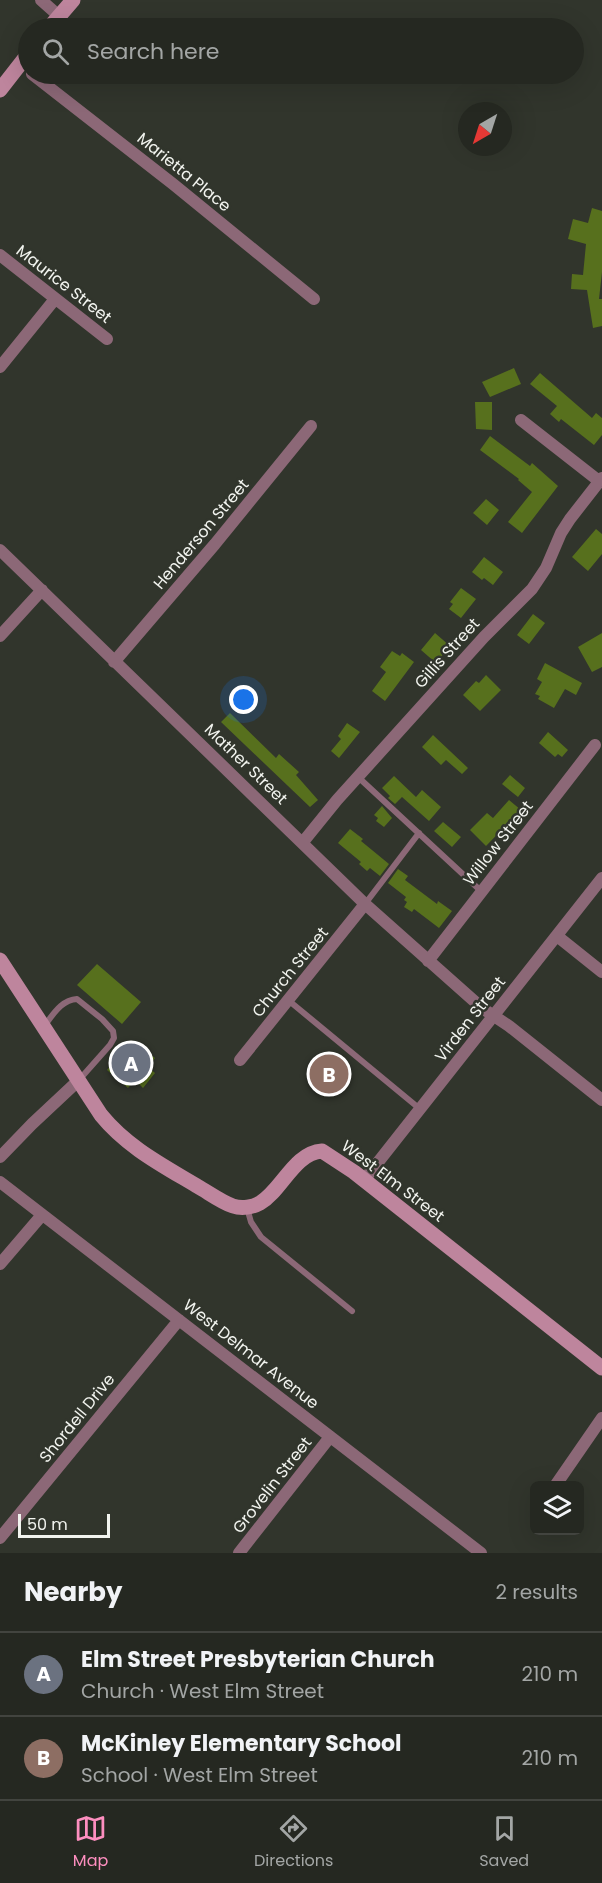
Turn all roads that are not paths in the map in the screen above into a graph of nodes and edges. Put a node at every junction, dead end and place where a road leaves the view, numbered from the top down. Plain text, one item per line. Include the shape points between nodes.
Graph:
1 (41, 0) edge
2 (73, 0) edge
3 (52, 18) edge
4 (57, 18) edge
5 (18, 74) edge
6 (49, 84) edge
7 (0, 90) edge
8 (0, 255) edge
9 (55, 299) junction
10 (314, 299) dead end
11 (107, 339) dead end
12 (0, 367) edge
13 (521, 420) dead end
14 (311, 426) dead end
15 (601, 480) edge
16 (0, 550) edge
17 (42, 590) junction
18 (0, 636) edge
19 (114, 662) junction
20 (595, 745) dead end
21 (358, 777) junction
22 (419, 832) junction
23 (303, 842) junction
24 (602, 878) edge
25 (481, 891) junction
26 (365, 904) junction
27 (557, 936) junction
28 (0, 960) edge
29 (428, 961) junction
30 (602, 972) edge
31 (288, 1000) junction
32 (494, 1016) junction
33 (43, 1027) junction
34 (240, 1060) dead end
35 (79, 1080) junction
36 (602, 1100) edge
37 (420, 1109) junction
38 (0, 1157) edge
39 (364, 1180) junction
40 (0, 1182) edge
41 (247, 1207) junction
42 (42, 1215) junction
43 (0, 1264) edge
44 (352, 1311) dead end
45 (179, 1320) junction
46 (602, 1368) edge
47 (602, 1418) edge
48 (330, 1437) junction
49 (558, 1481) edge
50 (0, 1538) edge
51 (239, 1553) edge
52 (481, 1553) edge

1 - 3 street
2 - 4 street
5 - 7 street
6 - 10 street, Marietta Place
8 - 9 street, Maurice Street
9 - 11 street, Maurice Street
9 - 12 street
13 - 15 street
14 - 19 street, Henderson Street
15 - 21 street, Gillis Street via 561,533 546,568 531,589
16 - 17 street, Mather Street
17 - 18 street
17 - 19 street, Mather Street
19 - 23 street, Mather Street
20 - 25 street, Willow Street
21 - 22 lane
21 - 23 street, Gillis Street
22 - 25 lane
22 - 26 lane
23 - 26 street, Mather Street
24 - 27 street, Virden Street
25 - 29 street, Willow Street
26 - 29 street, Mather Street
26 - 31 street, Church Street
27 - 30 street
27 - 32 street, Virden Street
28 - 33 street
29 - 32 street, Mather Street
31 - 34 street, Church Street
31 - 37 lane
32 - 36 street, Mather Street
32 - 37 street, Virden Street
33 - 35 street
33 - 35 lane via 62,1004 77,999 113,1031 110,1045
35 - 38 street
35 - 41 street via 101,1115 122,1138 233,1206
37 - 39 street, Virden Street
39 - 41 street, West Elm Street via 328,1154 317,1152 308,1155 264,1200
39 - 46 street, West Elm Street
40 - 42 street, West Delmar Avenue
41 - 44 lane via 261,1237
42 - 43 street
42 - 45 street, West Delmar Avenue
45 - 48 street, West Delmar Avenue
45 - 50 street, Shordell Drive
47 - 49 street
48 - 51 street, Grovelin Street
48 - 52 street, West Delmar Avenue

